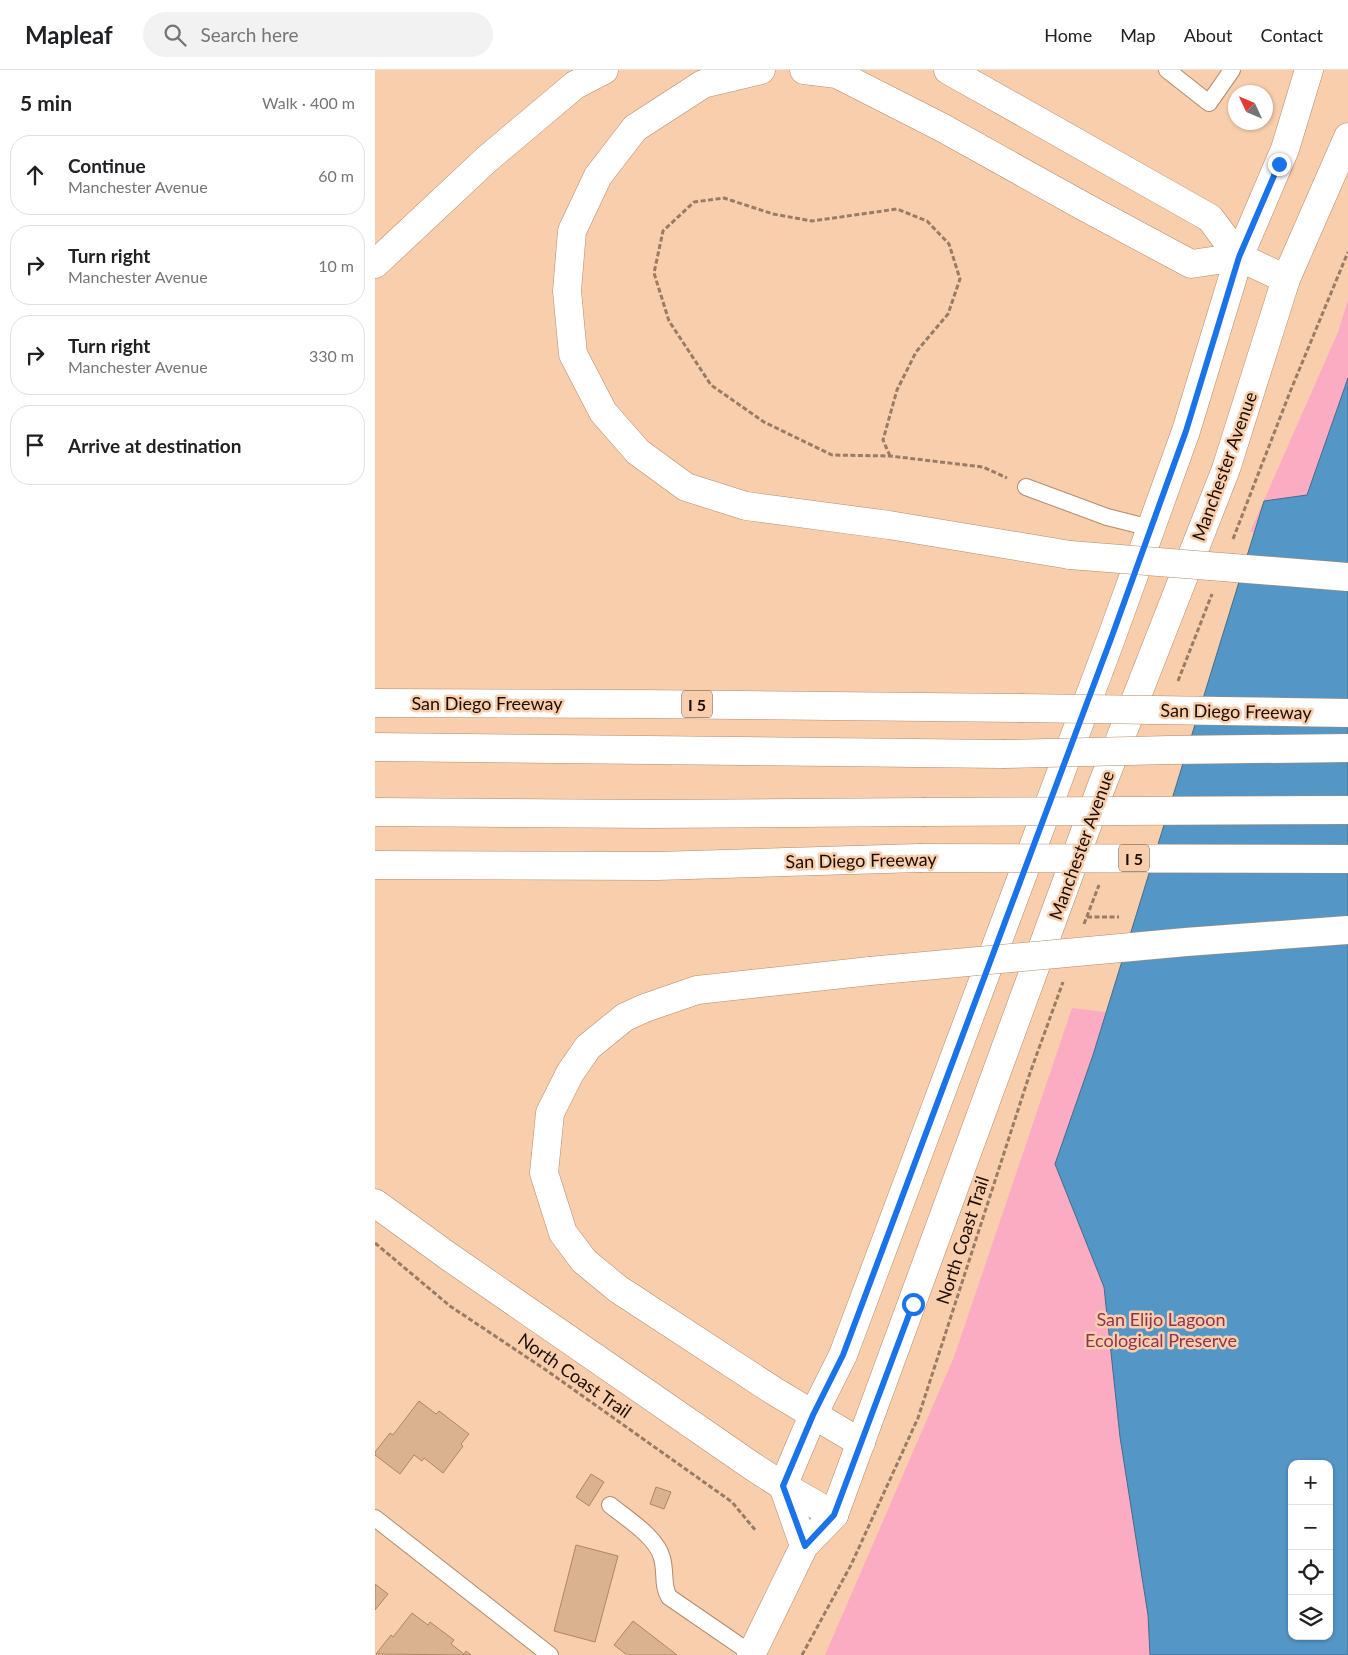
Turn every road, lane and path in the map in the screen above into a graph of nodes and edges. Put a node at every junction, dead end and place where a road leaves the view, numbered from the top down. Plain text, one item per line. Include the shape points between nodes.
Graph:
1 (604, 70) edge
2 (761, 70) edge
3 (804, 70) edge
4 (947, 70) edge
5 (1167, 70) edge
6 (1232, 70) edge
7 (1309, 70) edge
8 (1348, 138) edge
9 (1239, 257) junction
10 (375, 264) edge
11 (1287, 279) junction
12 (889, 456) junction
13 (1026, 487) joint
14 (1151, 528) junction
15 (1348, 577) edge
16 (375, 703) edge
17 (1348, 713) edge
18 (375, 747) edge
19 (1348, 748) edge
20 (1348, 810) edge
21 (375, 812) edge
22 (1348, 858) edge
23 (375, 865) edge
24 (1087, 918) dead end
25 (1083, 927) dead end
26 (1348, 930) edge
27 (1063, 982) dead end
28 (375, 1203) edge
29 (375, 1243) edge
30 (813, 1415) junction
31 (861, 1443) junction
32 (783, 1486) junction
33 (610, 1505) dead end
34 (834, 1515) junction
35 (375, 1518) edge
36 (757, 1531) dead end
37 (805, 1546) junction
38 (551, 1655) edge
39 (751, 1655) edge
40 (802, 1655) edge

1 - 10 main road via 575,85 487,159
2 - 15 main road, bridge via 703,84 635,128 598,176 572,231 567,291 573,354 603,412 638,452 686,487 746,506 889,525 1070,555
3 - 9 main road via 846,78 1191,264
4 - 9 main road via 1210,218
5 - 6 lane via 1209,103
7 - 9 main road via 1285,149
8 - 11 main road, Manchester Avenue
9 - 11 main road
9 - 14 main road via 1186,431
11 - 31 main road, Manchester Avenue via 1226,468 1103,785
12 - 12 path via 832,455 764,422 711,385 669,321 653,273 663,231 695,202 724,198 773,214 812,221 897,209 927,221 949,244 960,279 948,314 916,352 897,390 883,440
12 - 13 path via 983,467
13 - 14 lane via 1107,517
14 - 30 main road via 843,1355
16 - 17 main road, San Diego Freeway / I 5, bridge
18 - 19 main road, bridge via 1003,754
20 - 21 main road, bridge via 652,814
22 - 23 main road, San Diego Freeway / I 5, bridge via 919,858 657,866
24 - 25 path
26 - 30 main road, bridge via 870,971 697,990 625,1017 588,1047 569,1073 550,1113 544,1172 563,1233 584,1261 618,1289
27 - 40 path, North Coast Trail via 1030,1073 918,1418 851,1565
28 - 32 main road via 464,1268
29 - 36 path, North Coast Trail via 450,1306 731,1502
30 - 31 main road
30 - 32 main road
31 - 34 main road, Manchester Avenue
32 - 34 main road
32 - 37 main road
33 - 39 lane via 652,1539 662,1556 665,1591 669,1597
34 - 37 main road, Manchester Avenue
35 - 38 lane
37 - 39 main road, Manchester Avenue

